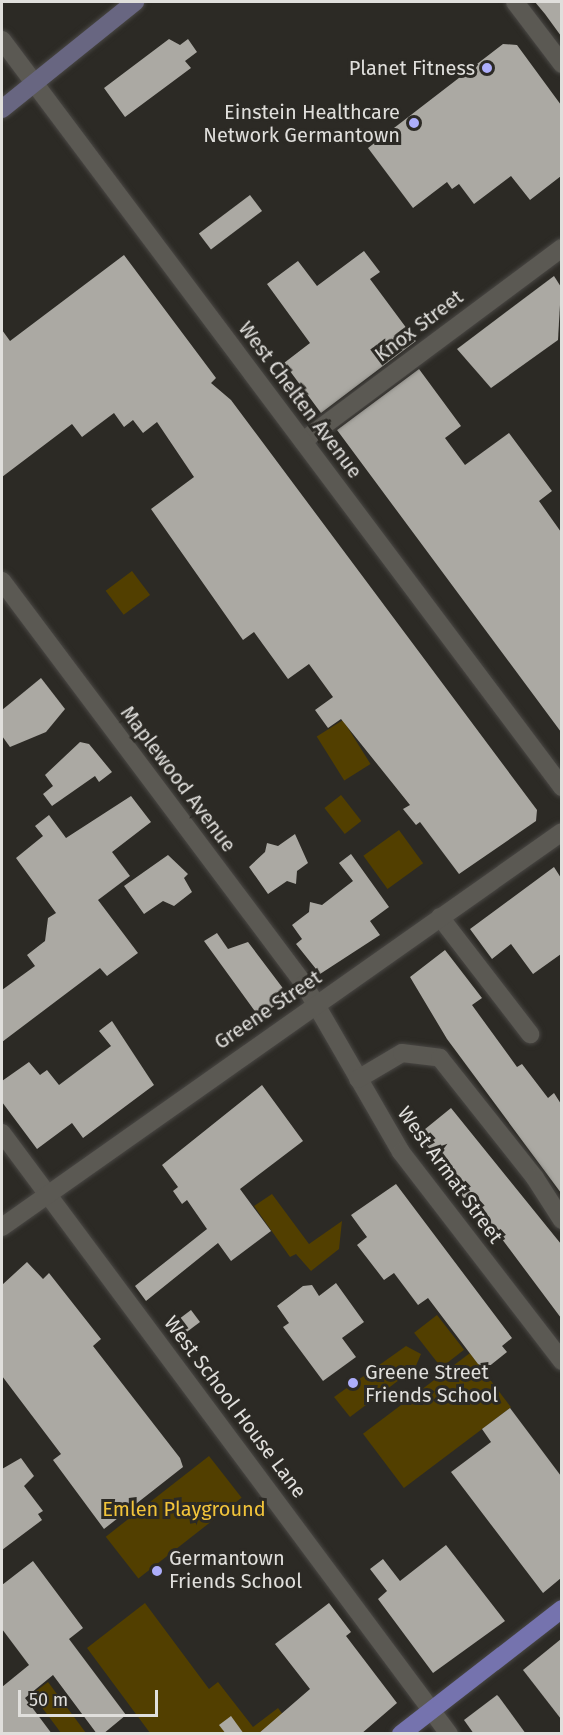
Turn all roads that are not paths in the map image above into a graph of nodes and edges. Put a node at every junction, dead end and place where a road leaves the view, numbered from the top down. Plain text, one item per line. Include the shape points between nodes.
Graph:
1 (135, 2) edge
2 (515, 2) edge
3 (2, 40) edge
4 (561, 64) edge
5 (34, 84) junction
6 (2, 109) edge
7 (561, 248) edge
8 (303, 441) junction
9 (2, 581) edge
10 (561, 787) edge
11 (561, 832) edge
12 (440, 917) junction
13 (317, 1004) junction
14 (530, 1034) dead end
15 (358, 1078) junction
16 (2, 1133) edge
17 (47, 1193) junction
18 (561, 1220) edge
19 (2, 1227) edge
20 (561, 1361) edge
21 (561, 1609) edge
22 (433, 1709) junction
23 (401, 1734) edge
24 (449, 1734) edge

1 - 5 main road
2 - 4 street
3 - 5 street, West Chelten Avenue
5 - 6 main road
5 - 8 street, West Chelten Avenue
7 - 8 street, Knox Street
8 - 10 street, West Chelten Avenue
9 - 13 street, Maplewood Avenue
11 - 12 street, Greene Street
12 - 13 street, Greene Street
12 - 14 street
13 - 15 street, West Armat Street
13 - 17 street, Greene Street
15 - 18 street via 402,1053 440,1058 536,1178
15 - 20 street, West Armat Street via 401,1152
16 - 17 street, West School House Lane
17 - 19 street, Greene Street
17 - 22 street, West School House Lane
21 - 22 main road
22 - 23 main road
22 - 24 street, West School House Lane

